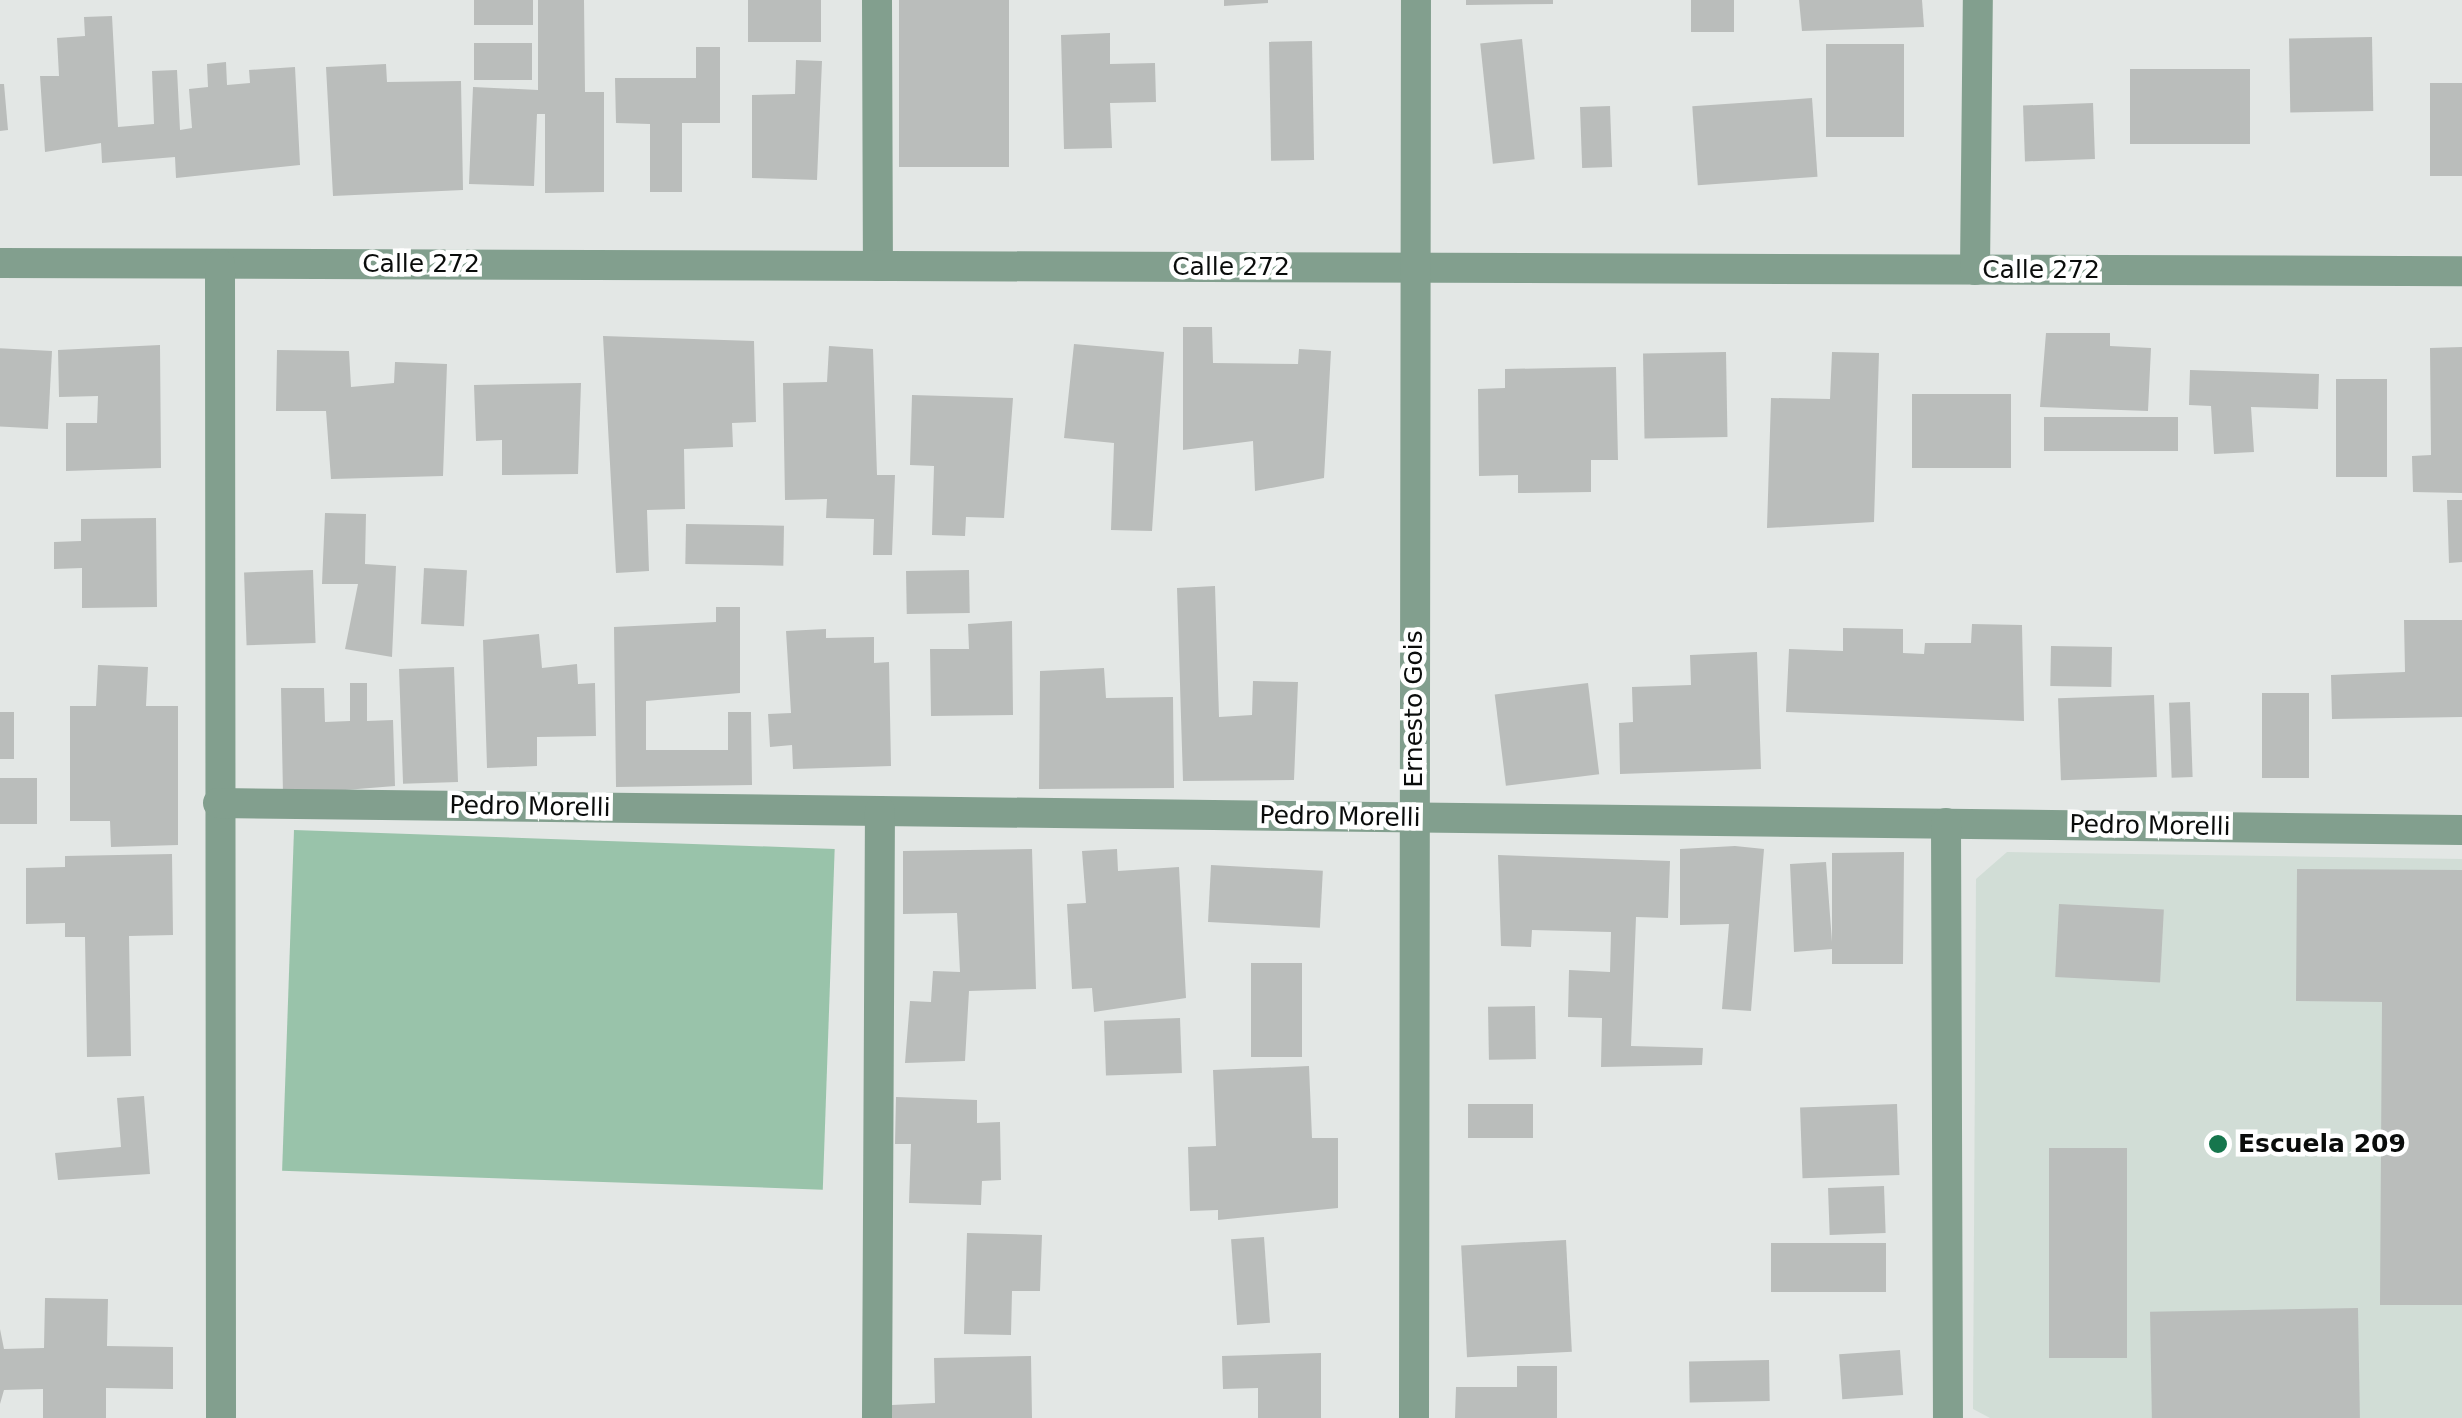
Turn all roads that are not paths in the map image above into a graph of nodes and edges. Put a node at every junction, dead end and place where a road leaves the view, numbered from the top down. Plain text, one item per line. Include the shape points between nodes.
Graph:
1 (877, 0) edge
2 (1416, 0) edge
3 (1978, 0) edge
4 (0, 264) edge
5 (220, 264) junction
6 (878, 266) junction
7 (1415, 268) junction
8 (1974, 270) junction
9 (2462, 271) edge
10 (218, 803) junction
11 (880, 811) junction
12 (1414, 818) junction
13 (1946, 823) junction
14 (2462, 830) edge
15 (221, 1418) edge
16 (877, 1418) edge
17 (1414, 1418) edge
18 (1948, 1418) edge

1 - 6 street
2 - 7 street, Ernesto Gois
3 - 8 street
4 - 5 street, Calle 272
5 - 6 street, Calle 272
5 - 10 street
6 - 7 street, Calle 272
7 - 8 street, Calle 272
7 - 12 street, Ernesto Gois
8 - 9 street, Calle 272
10 - 11 street, Pedro Morelli
10 - 15 street
11 - 12 street, Pedro Morelli
11 - 16 street
12 - 13 street, Pedro Morelli
12 - 17 street, Ernesto Gois
13 - 14 street, Pedro Morelli
13 - 18 street

